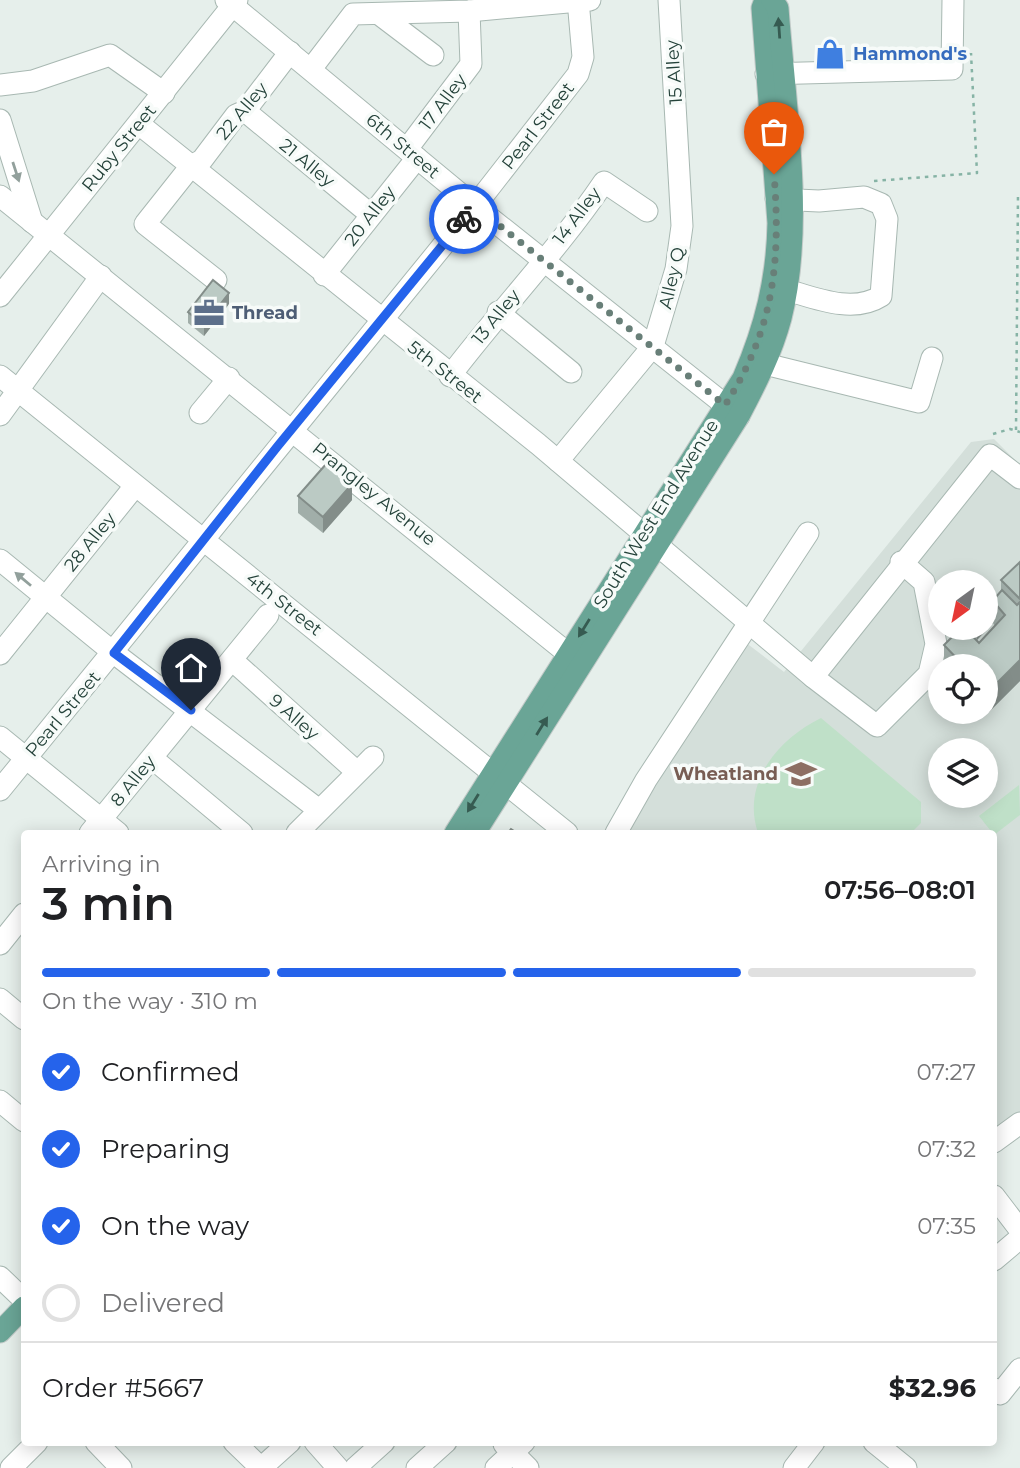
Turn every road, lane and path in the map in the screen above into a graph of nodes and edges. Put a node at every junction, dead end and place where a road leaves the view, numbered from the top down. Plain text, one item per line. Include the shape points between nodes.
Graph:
1 (578, 0) edge
2 (590, 0) edge
3 (669, 0) edge
4 (765, 0) edge
5 (772, 0) edge
6 (953, 0) edge
7 (232, 2) edge
8 (352, 7) edge
9 (469, 10) junction
10 (379, 13) junction
11 (970, 40) dead end
12 (290, 52) junction
13 (433, 55) dead end
14 (311, 69) junction
15 (774, 73) junction
16 (0, 85) edge
17 (164, 93) junction
18 (244, 111) junction
19 (0, 120) edge
20 (139, 124) junction
21 (679, 144) joint
22 (412, 153) junction
23 (191, 166) junction
24 (867, 182) dead end
25 (1018, 193) edge
26 (0, 196) edge
27 (784, 199) junction
28 (475, 206) junction
29 (647, 211) dead end
30 (370, 214) junction
31 (40, 230) junction
32 (544, 259) junction
33 (324, 275) junction
34 (101, 276) junction
35 (216, 280) edge
36 (787, 290) junction
37 (0, 296) edge
38 (498, 312) junction
39 (380, 320) junction
40 (653, 346) junction
41 (932, 358) dead end
42 (765, 364) junction
43 (572, 372) dead end
44 (0, 376) edge
45 (450, 376) junction
46 (229, 378) junction
47 (19, 391) junction
48 (732, 410) junction
49 (200, 413) dead end
50 (0, 415) edge
51 (292, 429) junction
52 (1018, 431) edge
53 (992, 444) junction
54 (558, 461) junction
55 (1020, 478) edge
56 (135, 486) junction
57 (808, 533) dead end
58 (650, 538) junction
59 (202, 539) junction
60 (0, 560) edge
61 (901, 562) junction
62 (45, 598) junction
63 (268, 615) dead end
64 (748, 623) junction
65 (3, 645) edge
66 (114, 653) junction
67 (575, 658) junction
68 (232, 660) junction
69 (813, 677) junction
70 (191, 710) junction
71 (0, 737) edge
72 (26, 758) junction
73 (152, 758) junction
74 (499, 779) junction
75 (0, 790) edge
76 (319, 810) junction
77 (103, 829) edge
78 (238, 830) edge
79 (300, 830) edge
80 (457, 830) edge
81 (476, 830) edge
82 (563, 830) edge
83 (618, 830) edge
84 (0, 999) edge
85 (21, 1016) edge
86 (1, 1105) edge
87 (21, 1119) edge
88 (1020, 1123) edge
89 (997, 1140) edge
90 (997, 1200) edge
91 (1020, 1230) edge
92 (1020, 1238) edge
93 (997, 1257) edge
94 (0, 1277) edge
95 (21, 1297) edge
96 (21, 1310) edge
97 (0, 1332) edge
98 (1020, 1370) edge
99 (997, 1392) edge
100 (33, 1446) edge
101 (100, 1446) edge
102 (238, 1446) edge
103 (286, 1446) edge
104 (322, 1446) edge
105 (380, 1446) edge
106 (442, 1446) edge
107 (511, 1446) edge
108 (513, 1446) edge
109 (811, 1446) edge
110 (879, 1446) edge
111 (11, 1468) edge
112 (121, 1468) edge
113 (261, 1468) edge
114 (338, 1468) edge
115 (355, 1468) edge
116 (417, 1468) edge
117 (496, 1468) edge
118 (528, 1468) edge
119 (794, 1468) edge
120 (906, 1468) edge

1 - 2 street
1 - 9 street
1 - 28 street, Pearl Street via 583,57 578,74
3 - 21 street, 15 Alley
4 - 15 main road, South West End Avenue via 762,8
15 -> 5 main road, South West End Avenue via 778,8
6 - 15 street via 952,69
7 - 12 street, 6th Street
7 - 17 street, Ruby Street
8 - 10 street
8 - 14 street via 353,14
9 - 10 street
9 - 22 street, 17 Alley via 471,64
10 - 13 street
11 - 24 path via 977,173
12 - 14 street, 6th Street
12 - 18 street, 22 Alley
14 - 22 street, 6th Street
15 - 27 main road, South West End Avenue
16 - 17 street via 44,78 110,55
17 - 20 street, Ruby Street
18 - 23 street, 22 Alley via 202,160
18 - 30 street, 21 Alley
19 -> 31 street
20 - 23 street, 5th Street
20 - 31 street, Ruby Street
21 - 40 street, Alley Q via 681,242
22 - 28 street, 6th Street
22 - 30 street, 20 Alley
23 - 33 street, 5th Street
23 - 35 street, 22 Alley via 145,224
25 - 52 path
26 - 31 street, Prangley Avenue
27 - 36 main road, South West End Avenue via 794,229
27 - 36 street via 864,197 881,204 887,219 881,296 837,303
27 - 48 main road, South West End Avenue via 767,316
28 - 32 street, 6th Street
28 - 39 street, Pearl Street
29 - 32 street, 14 Alley via 604,182
30 - 33 street, 20 Alley
31 - 34 street, Prangley Avenue
31 - 37 street, Ruby Street
32 - 38 street, 13 Alley
32 - 40 street, 6th Street
33 - 39 street, 5th Street
34 - 46 street, Prangley Avenue
34 - 47 street
36 - 42 main road, South West End Avenue
38 - 43 street
38 - 45 street, 13 Alley
39 - 45 street, 5th Street
39 - 51 street, Pearl Street
40 - 48 street, 6th Street
40 - 54 street, Alley Q
41 - 42 street via 919,402
42 - 48 main road, South West End Avenue
44 - 47 street, 4th Street
45 - 54 street, 5th Street
46 - 49 street
46 - 51 street, Prangley Avenue
47 - 50 street
47 - 56 street, 4th Street
48 - 58 main road, South West End Avenue
51 - 59 street, Pearl Street
51 - 67 street, Prangley Avenue
52 - 53 path
53 - 55 street
53 - 61 street
54 - 58 street, 5th Street
56 - 59 street, 4th Street
56 - 62 street, 28 Alley
57 - 64 street
58 - 64 street, 5th Street
58 - 67 main road, South West End Avenue
59 - 66 street, Pearl Street
59 - 74 street, 4th Street
62 -> 60 street
61 - 69 street
61 - 69 street, 5th Street via 924,582 933,616 936,644 929,674 877,726
62 - 65 street, 28 Alley
62 - 66 street
63 - 68 street, 8 Alley
64 - 69 street, 5th Street
64 - 83 street
66 - 70 street
66 - 72 street, Pearl Street
67 - 74 main road, South West End Avenue
68 - 70 street, 8 Alley
68 - 76 street, 9 Alley via 365,765
70 - 73 street, 8 Alley
70 - 76 street
71 - 72 street
72 - 75 street, Pearl Street
72 - 77 street
73 - 77 street, 8 Alley
73 - 78 street
74 -> 80 main road, South West End Avenue
74 - 81 main road, South West End Avenue
74 - 82 street, 4th Street
76 - 79 street
84 - 85 street
86 - 87 street
88 - 89 street
90 - 91 street
92 - 93 street
94 - 95 street
96 - 97 main road
98 - 99 street via 1000,1394
100 - 111 street
101 - 112 street
102 - 113 street
103 - 113 street
104 - 114 street
105 - 115 street
106 - 116 street
107 - 117 street
108 - 118 street
109 - 119 street
110 - 120 street

